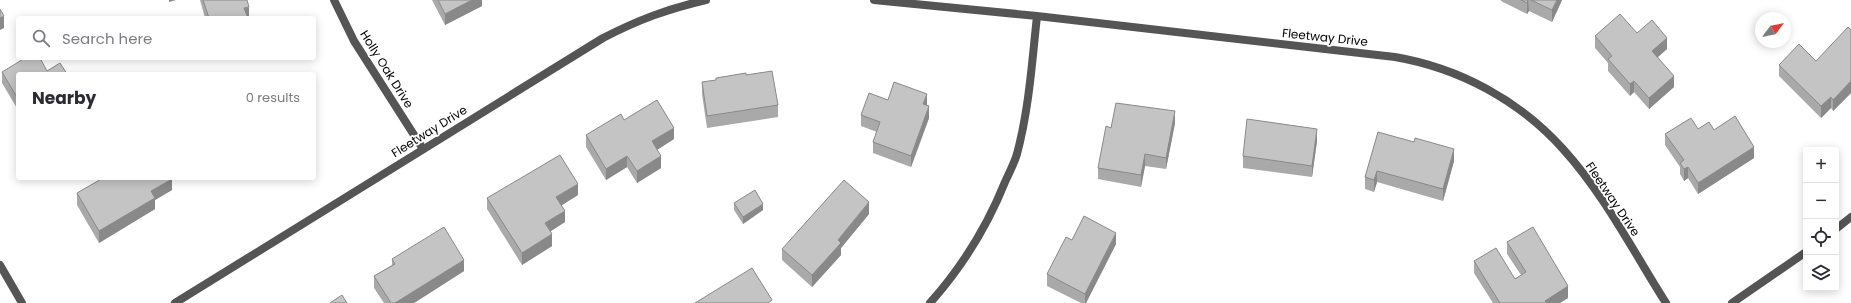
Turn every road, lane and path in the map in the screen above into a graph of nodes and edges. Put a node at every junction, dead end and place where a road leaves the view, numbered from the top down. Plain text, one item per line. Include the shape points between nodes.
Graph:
1 (334, 0) edge
2 (706, 0) edge
3 (874, 0) edge
4 (1037, 16) junction
5 (423, 149) junction
6 (1851, 216) edge
7 (1839, 226) edge
8 (1803, 254) edge
9 (0, 265) edge
10 (22, 303) edge
11 (175, 303) edge
12 (930, 303) edge
13 (1666, 303) edge
14 (1732, 303) edge

1 - 5 street, Holly Oak Drive via 354,41
2 - 5 street, Fleetway Drive via 674,7 638,20 603,38
3 - 4 street, Fleetway Drive
4 - 12 street via 1029,96 1016,155 982,233 955,273
4 - 13 street, Fleetway Drive via 1395,57 1421,61 1478,83 1532,120 1562,148 1592,186
5 - 11 street, Fleetway Drive
6 - 7 street
8 - 14 street
9 - 10 street

